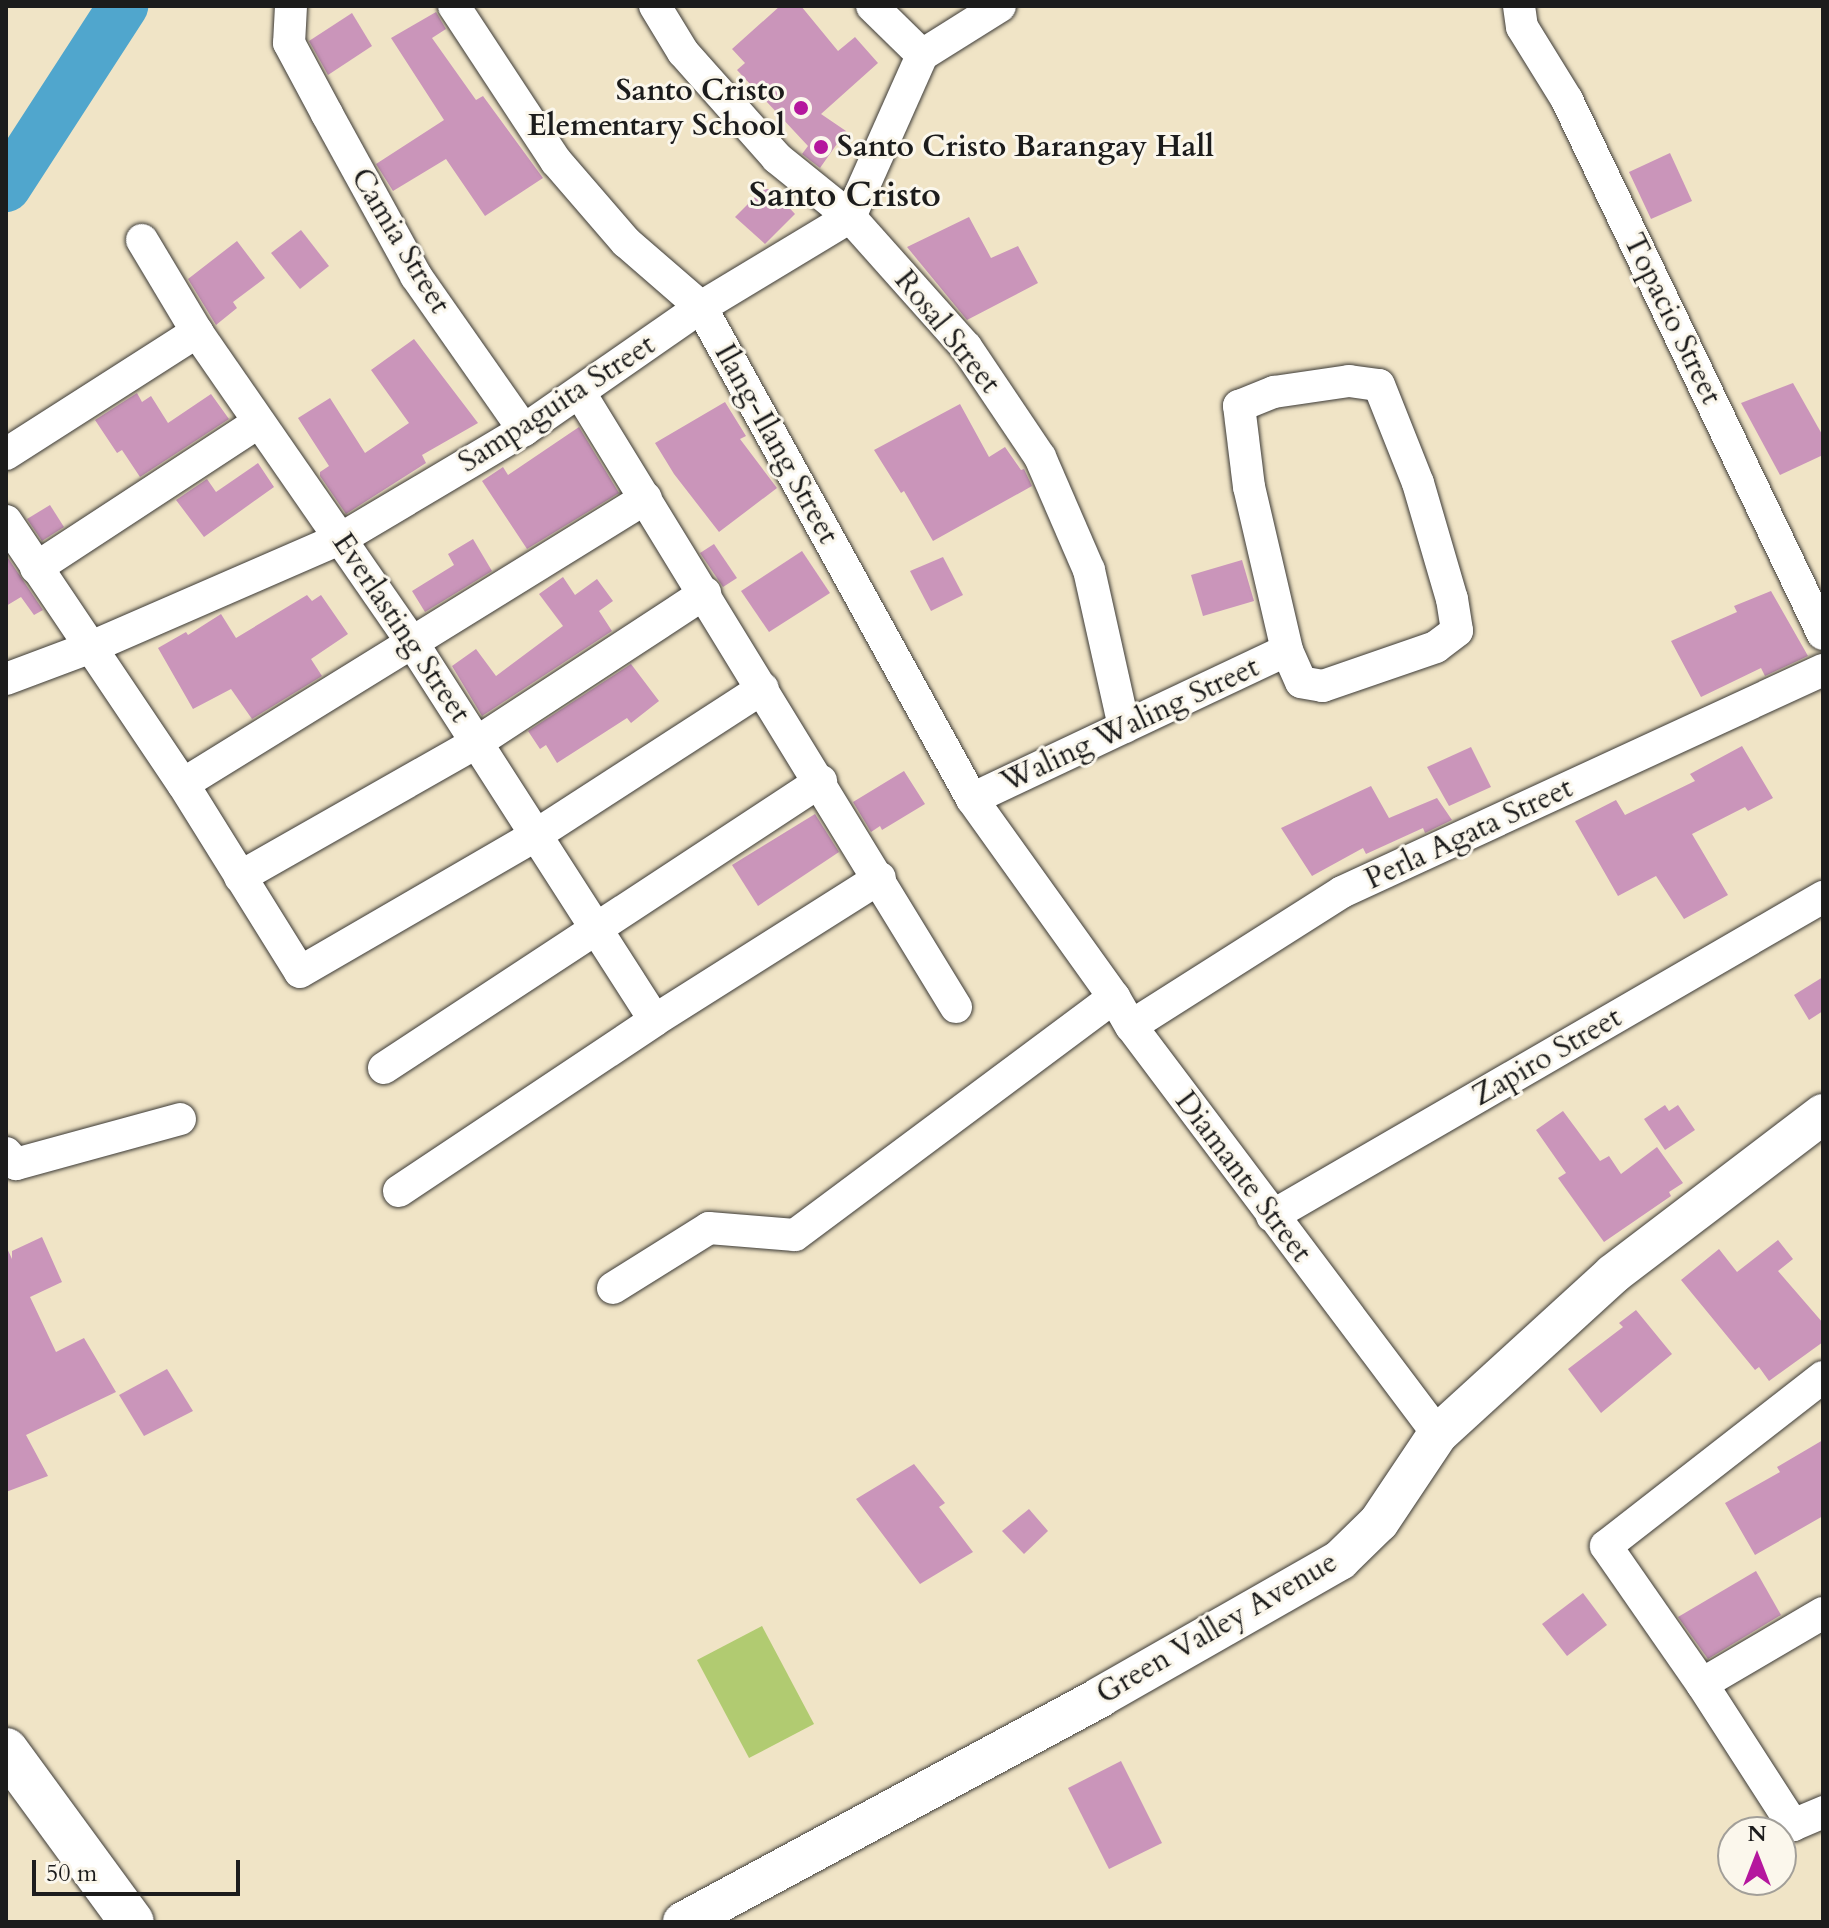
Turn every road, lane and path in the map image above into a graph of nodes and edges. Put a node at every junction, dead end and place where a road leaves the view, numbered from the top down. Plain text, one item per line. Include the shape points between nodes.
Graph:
1 (291, 6) edge
2 (454, 6) edge
3 (655, 6) edge
4 (872, 6) edge
5 (1000, 6) edge
6 (1519, 6) edge
7 (922, 55) junction
8 (850, 217) junction
9 (142, 240) dead end
10 (701, 307) junction
11 (197, 332) junction
12 (580, 393) junction
13 (258, 423) junction
14 (524, 430) junction
15 (6, 454) edge
16 (646, 498) junction
17 (6, 521) edge
18 (342, 538) junction
19 (36, 568) junction
20 (705, 593) junction
21 (1823, 634) edge
22 (412, 642) junction
23 (89, 648) junction
24 (1287, 650) junction
25 (1823, 670) edge
26 (6, 679) edge
27 (763, 688) junction
28 (1124, 727) junction
29 (476, 743) junction
30 (821, 781) junction
31 (183, 784) junction
32 (972, 799) junction
33 (536, 835) junction
34 (240, 877) junction
35 (880, 878) junction
36 (1823, 897) edge
37 (1055, 915) joint
38 (595, 927) junction
39 (1114, 997) junction
40 (956, 1007) dead end
41 (655, 1020) junction
42 (1131, 1026) junction
43 (384, 1068) dead end
44 (1823, 1114) edge
45 (180, 1119) dead end
46 (6, 1153) edge
47 (399, 1191) dead end
48 (1272, 1216) junction
49 (613, 1288) dead end
50 (1823, 1377) edge
51 (1438, 1434) junction
52 (1823, 1613) edge
53 (1702, 1684) junction
54 (6, 1750) edge
55 (1823, 1812) edge
56 (132, 1922) edge
57 (683, 1922) edge

1 - 14 street, Camia Street via 289,43 416,276
2 - 10 street, Ilang-Ilang Street via 556,161 626,242
3 - 8 street, Rosal Street via 683,52 777,158
4 - 7 street
5 - 7 street
6 - 21 street, Topacio Street via 1522,27 1567,100
7 - 8 street
8 - 10 street, Sampaguita Street
8 - 28 street, Rosal Street via 966,347 1040,457 1089,570
9 - 11 street, Everlasting Street
10 - 12 street, Sampaguita Street
10 - 32 street, Ilang-Ilang Street
11 - 13 street, Everlasting Street
11 - 15 street
12 - 14 street, Sampaguita Street
12 - 16 street
13 - 18 street, Everlasting Street
13 - 19 street
14 - 18 street, Sampaguita Street
16 - 20 street
16 - 22 street
17 - 19 street
18 - 22 street, Everlasting Street
18 - 23 street, Sampaguita Street
19 - 23 street
20 - 27 street
20 - 29 street
22 - 29 street, Everlasting Street
22 - 31 street
23 - 26 street, Sampaguita Street
23 - 31 street
24 - 24 street via 1249,487 1239,406 1274,392 1349,381 1379,385 1418,483 1457,631 1436,647 1323,686 1301,682
24 - 28 street, Waling Waling Street
25 - 42 street, Perla Agata Street via 1342,892
27 - 30 street
27 - 33 street
28 - 32 street, Waling Waling Street
29 - 33 street, Everlasting Street
29 - 34 street
30 - 35 street
30 - 38 street
31 - 34 street
32 - 37 street, Ilang-Ilang Street
33 - 34 street via 300,972
33 - 38 street, Everlasting Street
35 - 40 street
35 - 41 street
36 - 48 street, Zapiro Street
37 - 39 street, Diamante Street
38 - 41 street, Everlasting Street
38 - 43 street
39 - 42 street, Diamante Street
39 - 49 street via 795,1235 709,1228
41 - 47 street
42 - 48 street, Diamante Street
44 - 51 street, Green Valley Avenue via 1613,1274
45 - 46 street via 16,1164
48 - 51 street, Diamante Street
50 - 53 street via 1606,1546
51 - 57 street, Green Valley Avenue via 1379,1522 1340,1560 1100,1697
52 - 53 street
53 - 55 street via 1793,1825
54 - 56 main road

